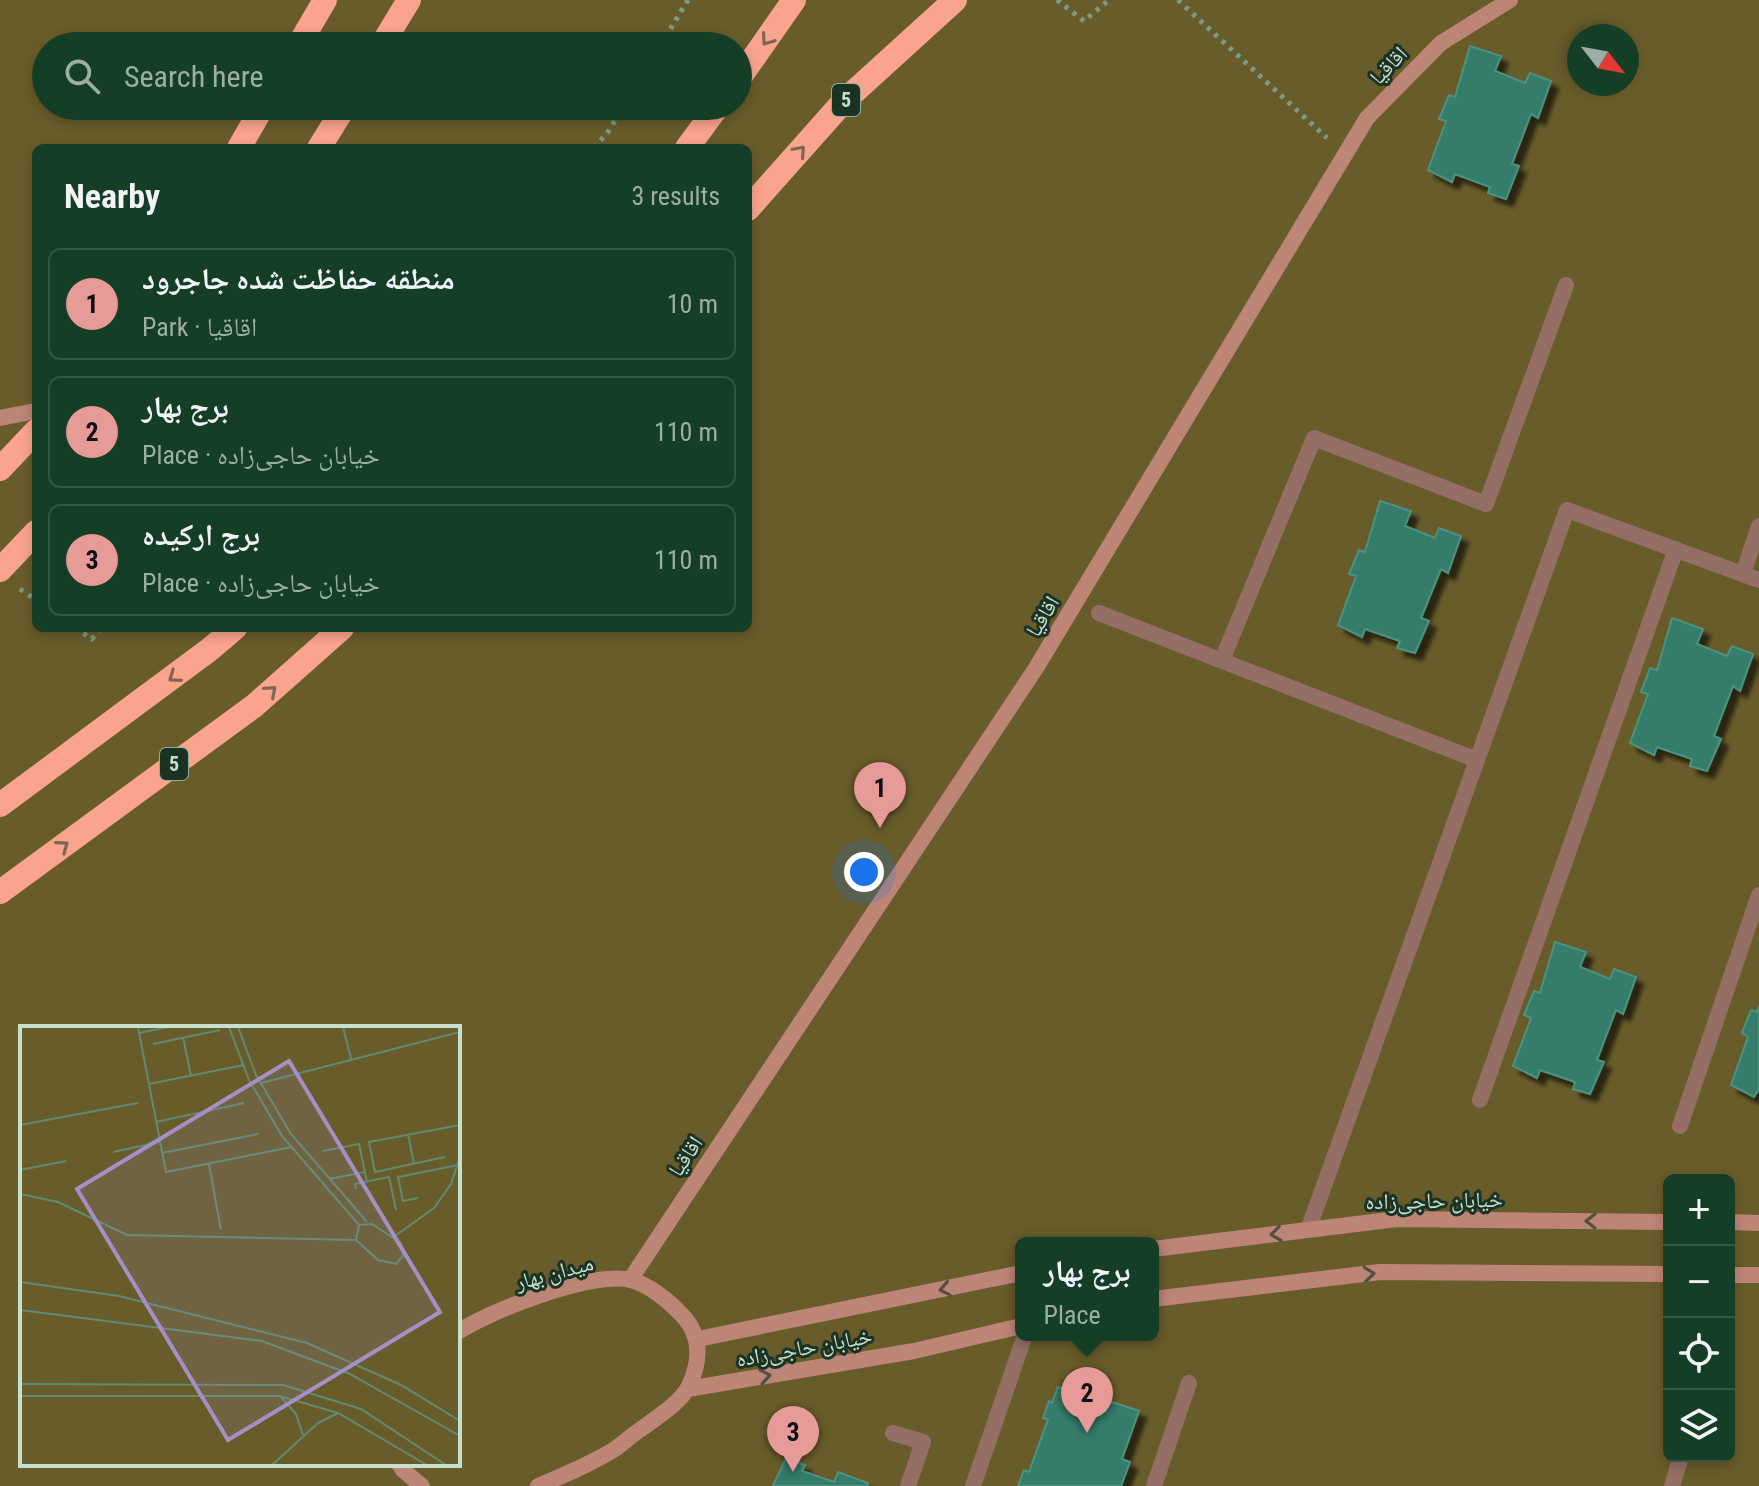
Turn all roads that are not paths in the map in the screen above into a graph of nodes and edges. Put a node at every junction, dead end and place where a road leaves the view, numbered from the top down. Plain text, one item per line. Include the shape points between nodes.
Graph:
1 (325, 0) edge
2 (409, 0) edge
3 (794, 0) edge
4 (955, 0) edge
5 (1510, 0) edge
6 (306, 32) edge
7 (390, 32) edge
8 (752, 60) edge
9 (255, 120) edge
10 (336, 120) edge
11 (708, 120) edge
12 (241, 144) edge
13 (321, 144) edge
14 (690, 144) edge
15 (752, 204) edge
16 (1566, 285) dead end
17 (32, 412) edge
18 (0, 418) edge
19 (32, 435) edge
20 (0, 469) edge
21 (1759, 526) edge
22 (32, 536) edge
23 (1676, 549) junction
24 (0, 570) edge
25 (1743, 574) junction
26 (1759, 580) edge
27 (1099, 613) dead end
28 (230, 632) edge
29 (337, 632) edge
30 (1222, 660) junction
31 (1477, 760) junction
32 (0, 805) edge
33 (0, 892) edge
34 (1759, 895) edge
35 (1480, 1100) dead end
36 (1680, 1126) dead end
37 (1663, 1222) edge
38 (1735, 1222) edge
39 (1759, 1223) edge
40 (1308, 1230) junction
41 (1159, 1248) edge
42 (1015, 1274) edge
43 (1663, 1274) edge
44 (1759, 1275) edge
45 (1735, 1277) edge
46 (630, 1280) junction
47 (1159, 1298) edge
48 (1015, 1327) edge
49 (460, 1331) edge
50 (698, 1339) junction
51 (1023, 1341) edge
52 (1189, 1383) dead end
53 (688, 1389) junction
54 (893, 1433) dead end
55 (1679, 1462) edge
56 (400, 1466) edge
57 (422, 1486) edge
58 (538, 1486) edge
59 (908, 1486) edge
60 (973, 1486) edge
61 (1154, 1486) edge
62 (1672, 1486) edge

1 - 6 highway
2 - 7 highway
3 -> 8 highway
15 -> 4 highway, 5 via 844,101
5 - 46 street, اقاقیا via 1441,43 1367,118 1036,668
9 - 12 highway
10 - 13 highway
11 - 14 highway
16 - 30 street via 1486,504 1314,438
17 - 18 street
19 - 20 highway
21 - 25 street
22 - 24 highway
23 - 25 street
23 - 31 street via 1567,510
23 - 35 street
25 - 26 street
27 - 30 street
28 -> 32 highway
33 -> 29 highway, 5 via 254,706
30 - 31 street
31 - 40 street
34 - 36 street
37 -> 40 street, خیابان حاجی‌زاده via 1397,1219
38 - 39 street
40 -> 41 street, خیابان حاجی‌زاده
42 -> 50 street, خیابان حاجی‌زاده
47 -> 43 street via 1380,1272
44 - 45 street
46 - 49 street, میدان بهار via 592,1281 549,1291
46 - 50 street via 667,1300
53 -> 48 street, خیابان حاجی‌زاده via 914,1351
50 - 53 street
51 - 60 street
52 - 61 street
53 - 58 street via 616,1448
54 - 59 street via 923,1442
55 - 62 street
56 - 57 street

